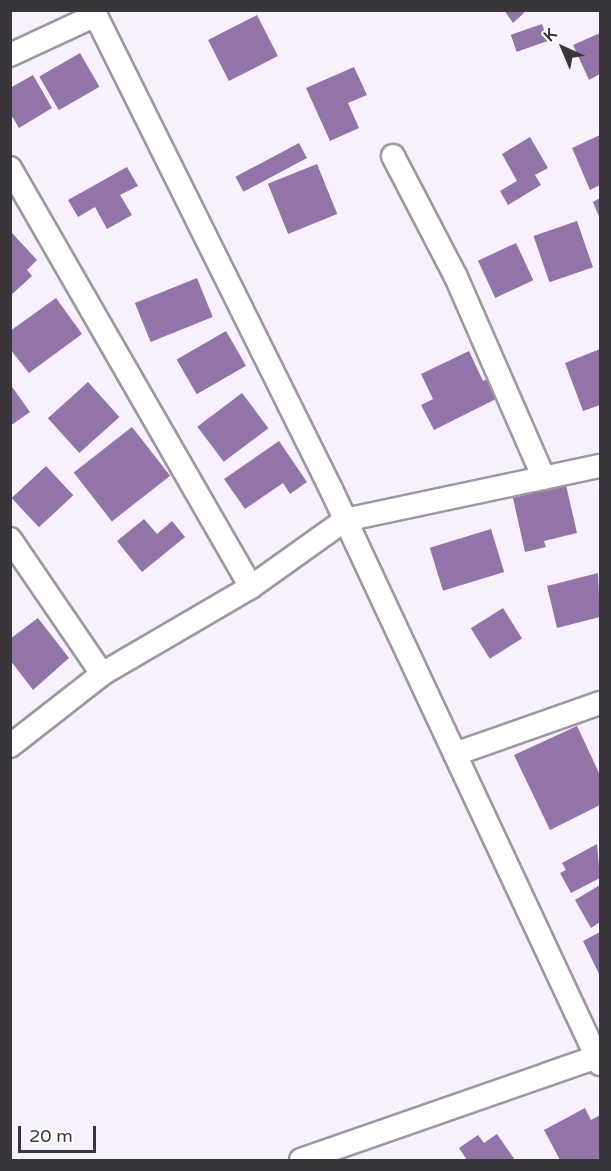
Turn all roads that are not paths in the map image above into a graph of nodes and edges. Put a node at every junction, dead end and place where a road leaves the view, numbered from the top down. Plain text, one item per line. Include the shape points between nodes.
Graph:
1 (94, 13) edge
2 (10, 55) edge
3 (393, 156) dead end
4 (10, 168) edge
5 (600, 466) edge
6 (544, 478) junction
7 (345, 520) junction
8 (10, 539) edge
9 (251, 587) junction
10 (102, 674) junction
11 (600, 703) edge
12 (10, 746) edge
13 (455, 754) junction
14 (599, 1059) edge
15 (301, 1161) edge

1 - 2 street
1 - 7 street
3 - 6 street via 456,277
4 - 9 street
5 - 6 street
6 - 7 street
7 - 9 street
7 - 13 street
8 - 10 street
9 - 10 street
10 - 12 street
11 - 13 street
13 - 14 street
14 - 15 street

